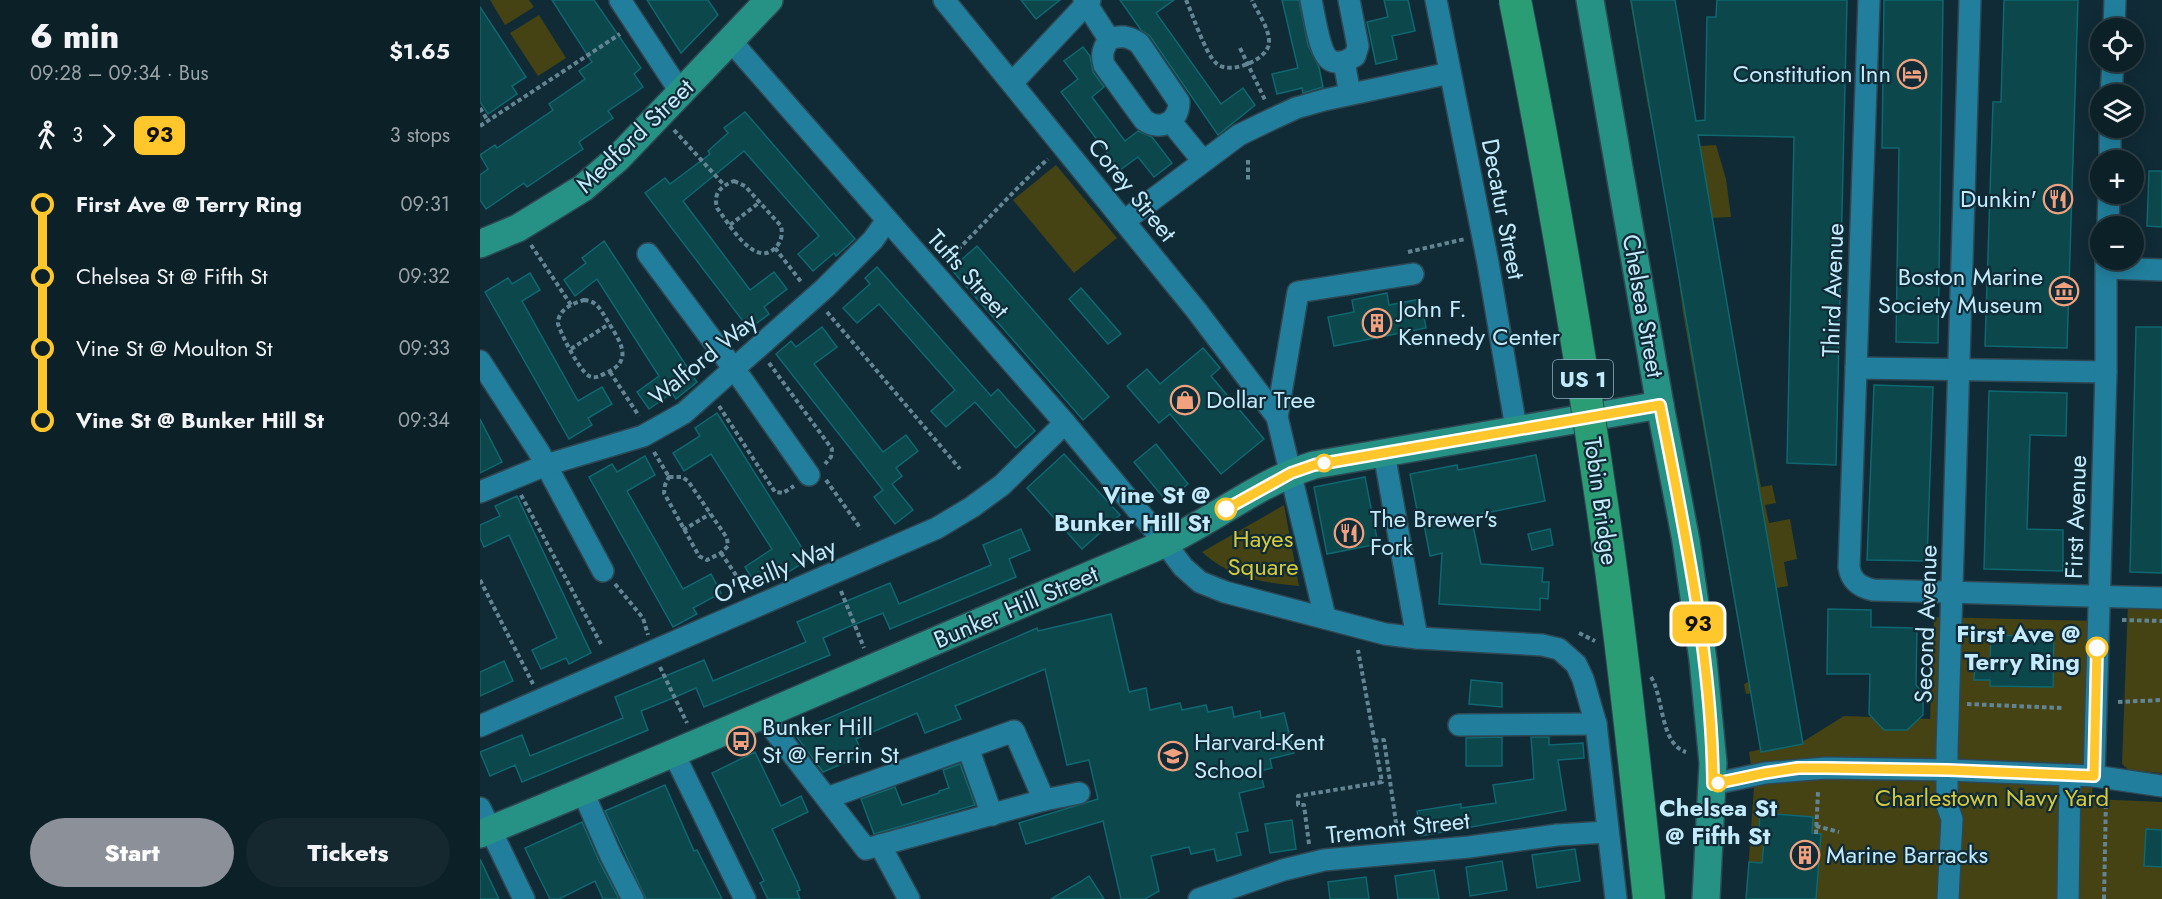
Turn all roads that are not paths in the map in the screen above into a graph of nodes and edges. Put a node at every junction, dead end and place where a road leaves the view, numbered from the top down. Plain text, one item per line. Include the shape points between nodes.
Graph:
1 (620, 0) edge
2 (769, 0) edge
3 (944, 0) edge
4 (1311, 0) edge
5 (1349, 0) edge
6 (1436, 0) edge
7 (1514, 0) edge
8 (1590, 0) edge
9 (1869, 0) edge
10 (1970, 0) edge
11 (2115, 0) edge
12 (1087, 1) edge
13 (2114, 18) edge
14 (1109, 39) junction
15 (730, 40) junction
16 (1344, 62) junction
17 (1450, 73) junction
18 (1012, 83) junction
19 (681, 93) junction
20 (1350, 94) junction
21 (1171, 122) junction
22 (1203, 161) junction
23 (887, 220) junction
24 (1124, 221) junction
25 (480, 244) edge
26 (648, 254) dead end
27 (2144, 268) edge
28 (2106, 270) edge
29 (2162, 270) edge
30 (1413, 274) dead end
31 (1960, 360) junction
32 (480, 361) edge
33 (1856, 368) junction
34 (735, 369) junction
35 (2106, 372) junction
36 (1660, 405) junction
37 (1277, 417) junction
38 (1065, 423) junction
39 (1516, 428) junction
40 (1383, 453) junction
41 (546, 465) junction
42 (1291, 473) junction
43 (817, 476) road end
44 (480, 492) edge
45 (1165, 543) junction
46 (603, 571) dead end
47 (1952, 592) junction
48 (2099, 596) junction
49 (2162, 598) edge
50 (1325, 617) junction
51 (1417, 638) junction
52 (763, 716) junction
53 (1596, 724) junction
54 (1459, 725) dead end
55 (480, 726) edge
56 (968, 748) junction
57 (674, 754) junction
58 (1634, 761) dead end
59 (1948, 770) junction
60 (2070, 776) junction
61 (1713, 784) junction
62 (2100, 785) junction
63 (2162, 786) edge
64 (583, 792) junction
65 (1079, 793) dead end
66 (826, 798) junction
67 (1044, 800) junction
68 (992, 815) junction
69 (483, 824) edge
70 (1608, 832) junction
71 (880, 846) junction
72 (1256, 889) edge
73 (524, 899) edge
74 (633, 899) edge
75 (745, 899) edge
76 (909, 899) edge
77 (1199, 899) edge
78 (1616, 899) edge
79 (1649, 899) edge
80 (1706, 899) edge
81 (1948, 899) edge
82 (2068, 899) edge

1 - 19 street
2 - 15 main road, Medford Street
3 - 18 street, Corey Street
4 - 16 street via 1323,52 1329,60
5 - 16 street via 1358,46 1355,56
6 - 17 street, Decatur Street
7 - 58 highway, Tobin Bridge / US 1, bridge via 1576,335 1609,553
7 - 79 highway, Tobin Bridge / US 1, bridge via 1557,218 1611,566
8 - 36 main road, Chelsea Street
9 - 33 street, Third Avenue
10 - 31 street, Second Avenue
11 - 13 street
12 - 14 street
12 - 18 street
14 - 21 street via 1103,49 1104,65 1144,120 1162,126
14 - 21 street via 1120,36 1139,43 1179,102 1179,111
15 - 19 main road, Medford Street
15 - 23 street, Tufts Street
16 - 20 street
17 - 20 street
17 - 39 street, Decatur Street
18 - 24 street, Corey Street
19 - 25 main road, Medford Street via 583,188 518,228
20 - 22 street via 1274,118 1239,135
21 - 22 street
22 - 24 street
23 - 34 street, Walford Way via 859,255
23 - 38 street, Tufts Street
24 - 37 street, Corey Street
26 - 34 street
27 - 29 street
28 - 35 street, First Avenue
30 - 37 street via 1298,292
31 - 33 street
31 - 35 street
31 - 47 street, Second Avenue
32 - 41 street
33 - 47 street, Third Avenue via 1849,567 1854,581 1873,590
34 - 41 street, Walford Way via 650,439
34 - 43 street
35 - 48 street, First Avenue
36 - 39 main road, Bunker Hill Street
36 - 61 main road, Chelsea Street via 1702,648
37 - 42 street
38 - 45 street, Tufts Street
38 - 55 street, O'Reilly Way via 1002,485 937,528
39 - 40 main road, Bunker Hill Street
40 - 42 main road, Bunker Hill Street
40 - 51 street
41 - 44 street, Walford Way
41 - 46 street
42 - 45 main road, Bunker Hill Street
42 - 50 street
45 - 50 street via 1200,582
45 - 52 main road, Bunker Hill Street
47 - 48 street
47 - 59 street, Second Avenue
48 - 49 street
48 - 62 street, First Avenue
50 - 51 street via 1385,634
51 - 53 street via 1559,649 1578,668
52 - 57 main road, Bunker Hill Street
52 - 66 street
53 - 54 street
53 - 70 street
56 - 66 street
56 - 67 street via 1014,731
56 - 68 street
57 - 64 main road, Bunker Hill Street
57 - 75 street
59 - 60 street
59 - 61 street via 1798,768
59 - 81 street, Second Avenue via 1947,806 1952,819
60 - 62 street
60 - 82 street
61 - 80 main road, Chelsea Street
62 - 63 street
64 - 69 main road, Bunker Hill Street
64 - 74 street
65 - 67 street
66 - 71 street via 866,849
67 - 68 street
68 - 71 street
69 - 73 street
70 - 72 street, Tremont Street via 1324,860 1303,864
70 - 78 street
71 - 76 street
72 - 77 street, Tremont Street

